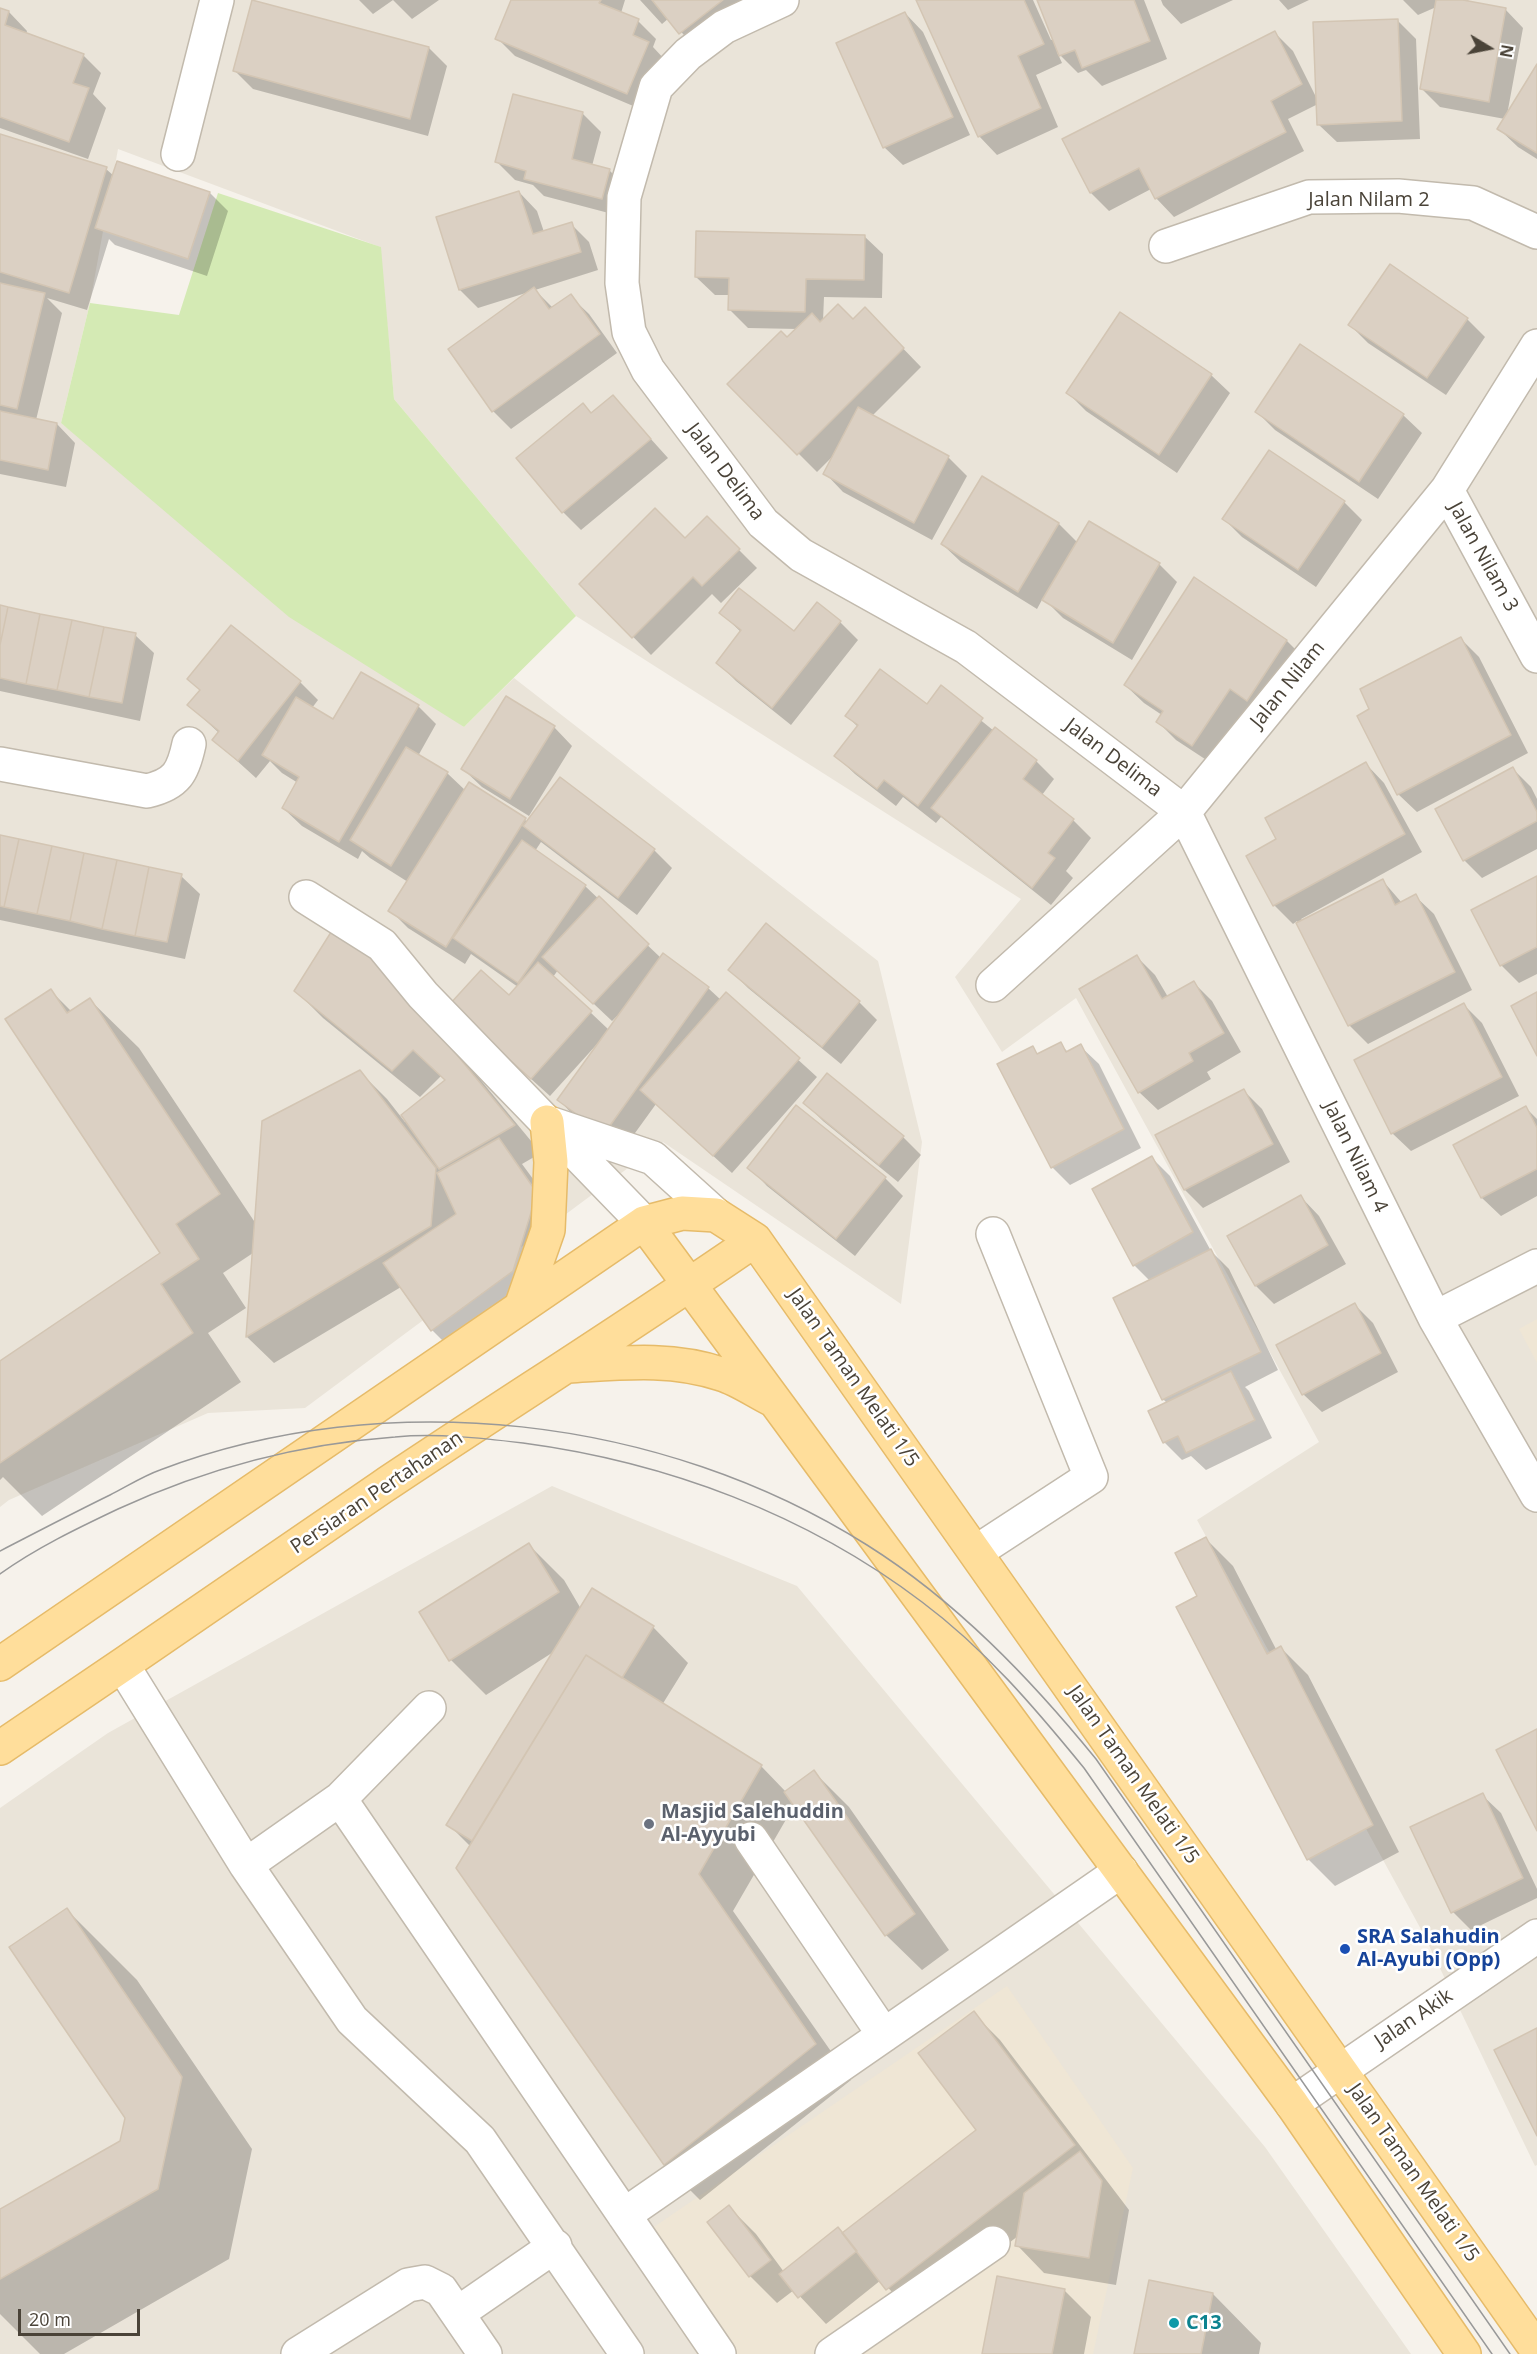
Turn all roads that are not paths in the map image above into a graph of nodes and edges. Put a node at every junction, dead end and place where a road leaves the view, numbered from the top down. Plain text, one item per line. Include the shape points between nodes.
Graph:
1 (217, 0) edge
2 (782, 0) edge
3 (178, 154) dead end
4 (1537, 232) edge
5 (1166, 246) dead end
6 (1537, 346) edge
7 (1447, 490) junction
8 (1537, 656) edge
9 (189, 744) dead end
10 (0, 764) edge
11 (1184, 812) junction
12 (306, 897) dead end
13 (993, 985) dead end
14 (547, 1122) junction
15 (716, 1215) junction
16 (644, 1223) junction
17 (993, 1234) dead end
18 (755, 1240) junction
19 (1537, 1266) edge
20 (691, 1284) junction
21 (521, 1307) junction
22 (1435, 1318) junction
23 (569, 1366) junction
24 (778, 1402) junction
25 (1537, 1495) edge
26 (976, 1552) junction
27 (0, 1664) edge
28 (123, 1666) junction
29 (429, 1708) dead end
30 (0, 1748) edge
31 (340, 1799) junction
32 (751, 1839) dead end
33 (246, 1864) junction
34 (1121, 1871) junction
35 (1537, 1936) edge
36 (884, 2035) junction
37 (1340, 2070) junction
38 (1292, 2104) junction
39 (624, 2215) junction
40 (993, 2243) dead end
41 (555, 2246) junction
42 (458, 2313) junction
43 (1537, 2350) edge
44 (298, 2354) edge
45 (485, 2354) edge
46 (627, 2354) edge
47 (719, 2354) edge
48 (832, 2354) edge
49 (1464, 2354) edge

1 - 3 street
2 - 11 street, Jalan Delima via 724,27 688,54 656,87 624,198 622,283 628,332 648,369 762,523 801,555 966,647
4 - 5 street, Jalan Nilam 2 via 1473,203 1398,196 1309,197
6 - 7 street, Jalan Nilam
7 - 8 street, Jalan Nilam 3
7 - 11 street, Jalan Nilam
9 - 10 street via 184,767 174,780 147,791
11 - 13 street, Jalan Nilam
11 - 22 street, Jalan Nilam 4
12 - 14 street via 382,945 423,995
14 - 15 street via 653,1158
14 - 16 street
14 - 21 main road via 551,1162 548,1230
15 - 16 main road via 682,1213
15 - 18 main road, Jalan Taman Melati 1/5
16 - 20 main road
16 - 21 main road
17 - 26 street via 1091,1477
18 - 20 main road, Persiaran Pertahanan
18 - 26 main road, Jalan Taman Melati 1/5
19 - 22 street
20 - 23 main road, Persiaran Pertahanan
20 - 24 main road
21 - 27 main road
22 - 25 street, Jalan Nilam 4
23 - 24 main road via 649,1361 686,1364 723,1374
23 - 28 main road, Persiaran Pertahanan via 383,1487
24 - 34 main road
26 - 37 main road, Jalan Taman Melati 1/5
28 - 30 main road, Persiaran Pertahanan
28 - 33 street
29 - 31 street
31 - 33 street
31 - 39 street
32 - 36 street
33 - 41 street via 352,2020 480,2140
34 - 36 street
34 - 38 main road
35 - 37 street, Jalan Akik
36 - 39 street
37 - 38 street, Jalan Akik
37 - 43 main road, Jalan Taman Melati 1/5
38 - 49 main road
39 - 47 street
40 - 48 street
41 - 42 street
41 - 46 street
42 - 44 street via 441,2290 425,2282 408,2285
42 - 45 street

